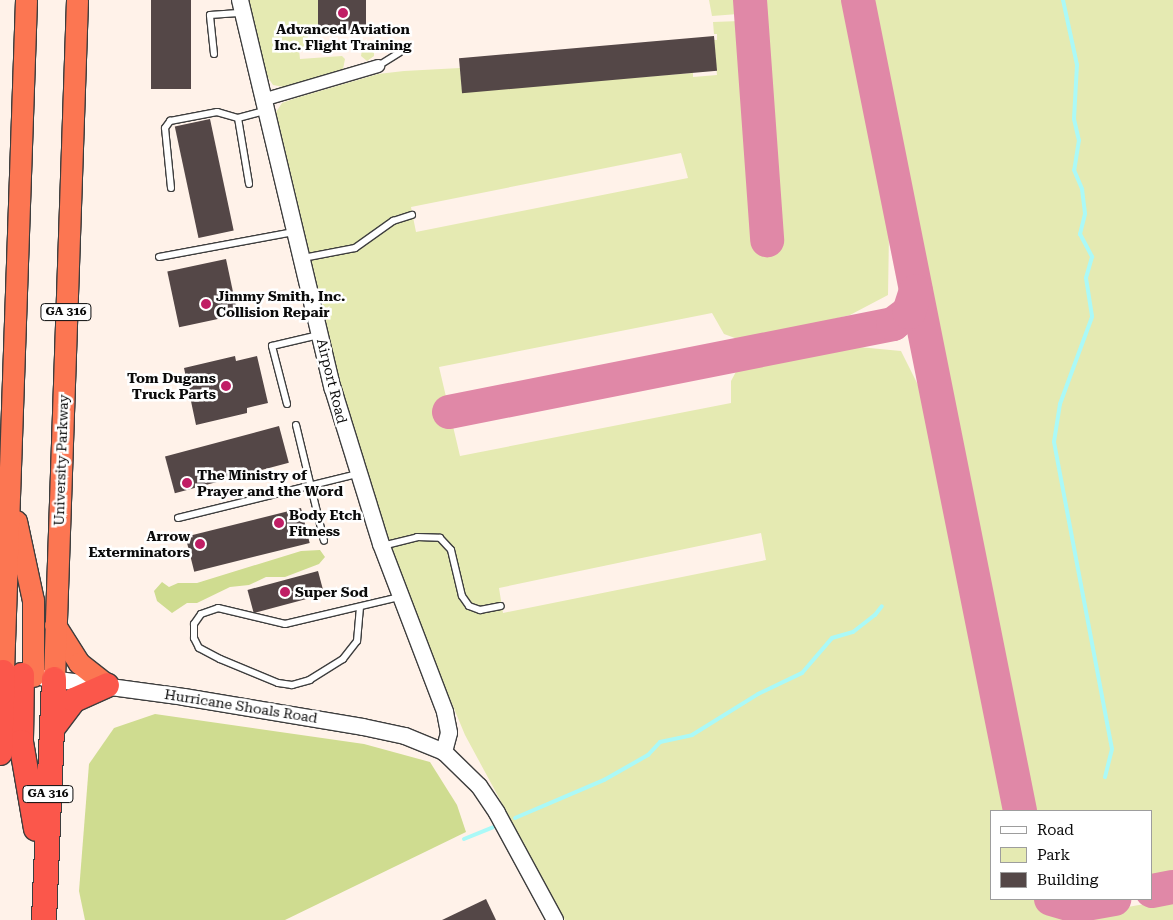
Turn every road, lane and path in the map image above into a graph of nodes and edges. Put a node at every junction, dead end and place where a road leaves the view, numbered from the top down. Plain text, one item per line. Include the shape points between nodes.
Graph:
1 (26, 0) edge
2 (77, 0) edge
3 (242, 7) edge
4 (399, 52) dead end
5 (214, 54) dead end
6 (378, 66) joint
7 (267, 105) junction
8 (238, 118) junction
9 (250, 184) dead end
10 (172, 188) dead end
11 (412, 215) dead end
12 (298, 232) junction
13 (159, 257) dead end
14 (303, 258) junction
15 (320, 335) junction
16 (287, 404) dead end
17 (296, 425) dead end
18 (357, 474) junction
19 (310, 486) junction
20 (10, 494) junction
21 (178, 518) dead end
22 (324, 541) dead end
23 (381, 546) junction
24 (401, 597) junction
25 (500, 606) dead end
26 (3, 607) edge
27 (360, 607) junction
28 (55, 625) junction
29 (22, 675) edge
30 (107, 685) junction
31 (1, 719) edge
32 (52, 729) junction
33 (444, 752) junction
34 (0, 753) edge
35 (45, 859) junction
36 (44, 920) edge
37 (555, 920) edge

1 - 20 highway, University Parkway / GA 316
2 - 28 highway, University Parkway / GA 316
3 - 5 lane via 210,15
3 - 7 street, Airport Road
4 - 6 lane
6 - 7 street
7 - 8 lane
7 - 12 street, Airport Road
8 - 9 lane
8 - 10 lane via 217,112 170,121 165,128
11 - 14 lane via 394,221 355,248
12 - 13 lane
12 - 14 street, Airport Road
14 - 15 street, Airport Road
15 - 16 lane via 272,346
15 - 18 street, Airport Road
17 - 19 lane
18 - 19 lane
18 - 23 street, Airport Road
19 - 21 lane
19 - 22 lane
20 - 26 highway, University Parkway / GA 316
20 - 29 highway via 33,600
23 - 24 street, Airport Road
23 - 25 lane via 418,537 440,538 451,550 462,596 469,606 480,610
24 - 27 lane
24 - 33 street, Airport Road via 445,712 449,732
26 - 29 highway, University Parkway / GA 316
27 - 27 lane via 285,624 218,608 201,614 194,624 194,638 199,648 220,659 278,683 292,685 310,680 343,659 357,640
28 - 29 highway, University Parkway / GA 316
28 - 30 highway via 79,662
29 - 30 street, Hurricane Shoals Road
29 - 31 highway, University Parkway / GA 316
29 - 32 highway, University Parkway / GA 316
29 - 35 highway via 23,756
30 - 32 highway via 74,700
30 - 33 street, Hurricane Shoals Road via 363,727 405,736
31 - 34 highway, University Parkway / GA 316
32 - 35 highway, University Parkway / GA 316
33 - 37 street via 479,786 497,813
35 - 36 highway, University Parkway / GA 316

